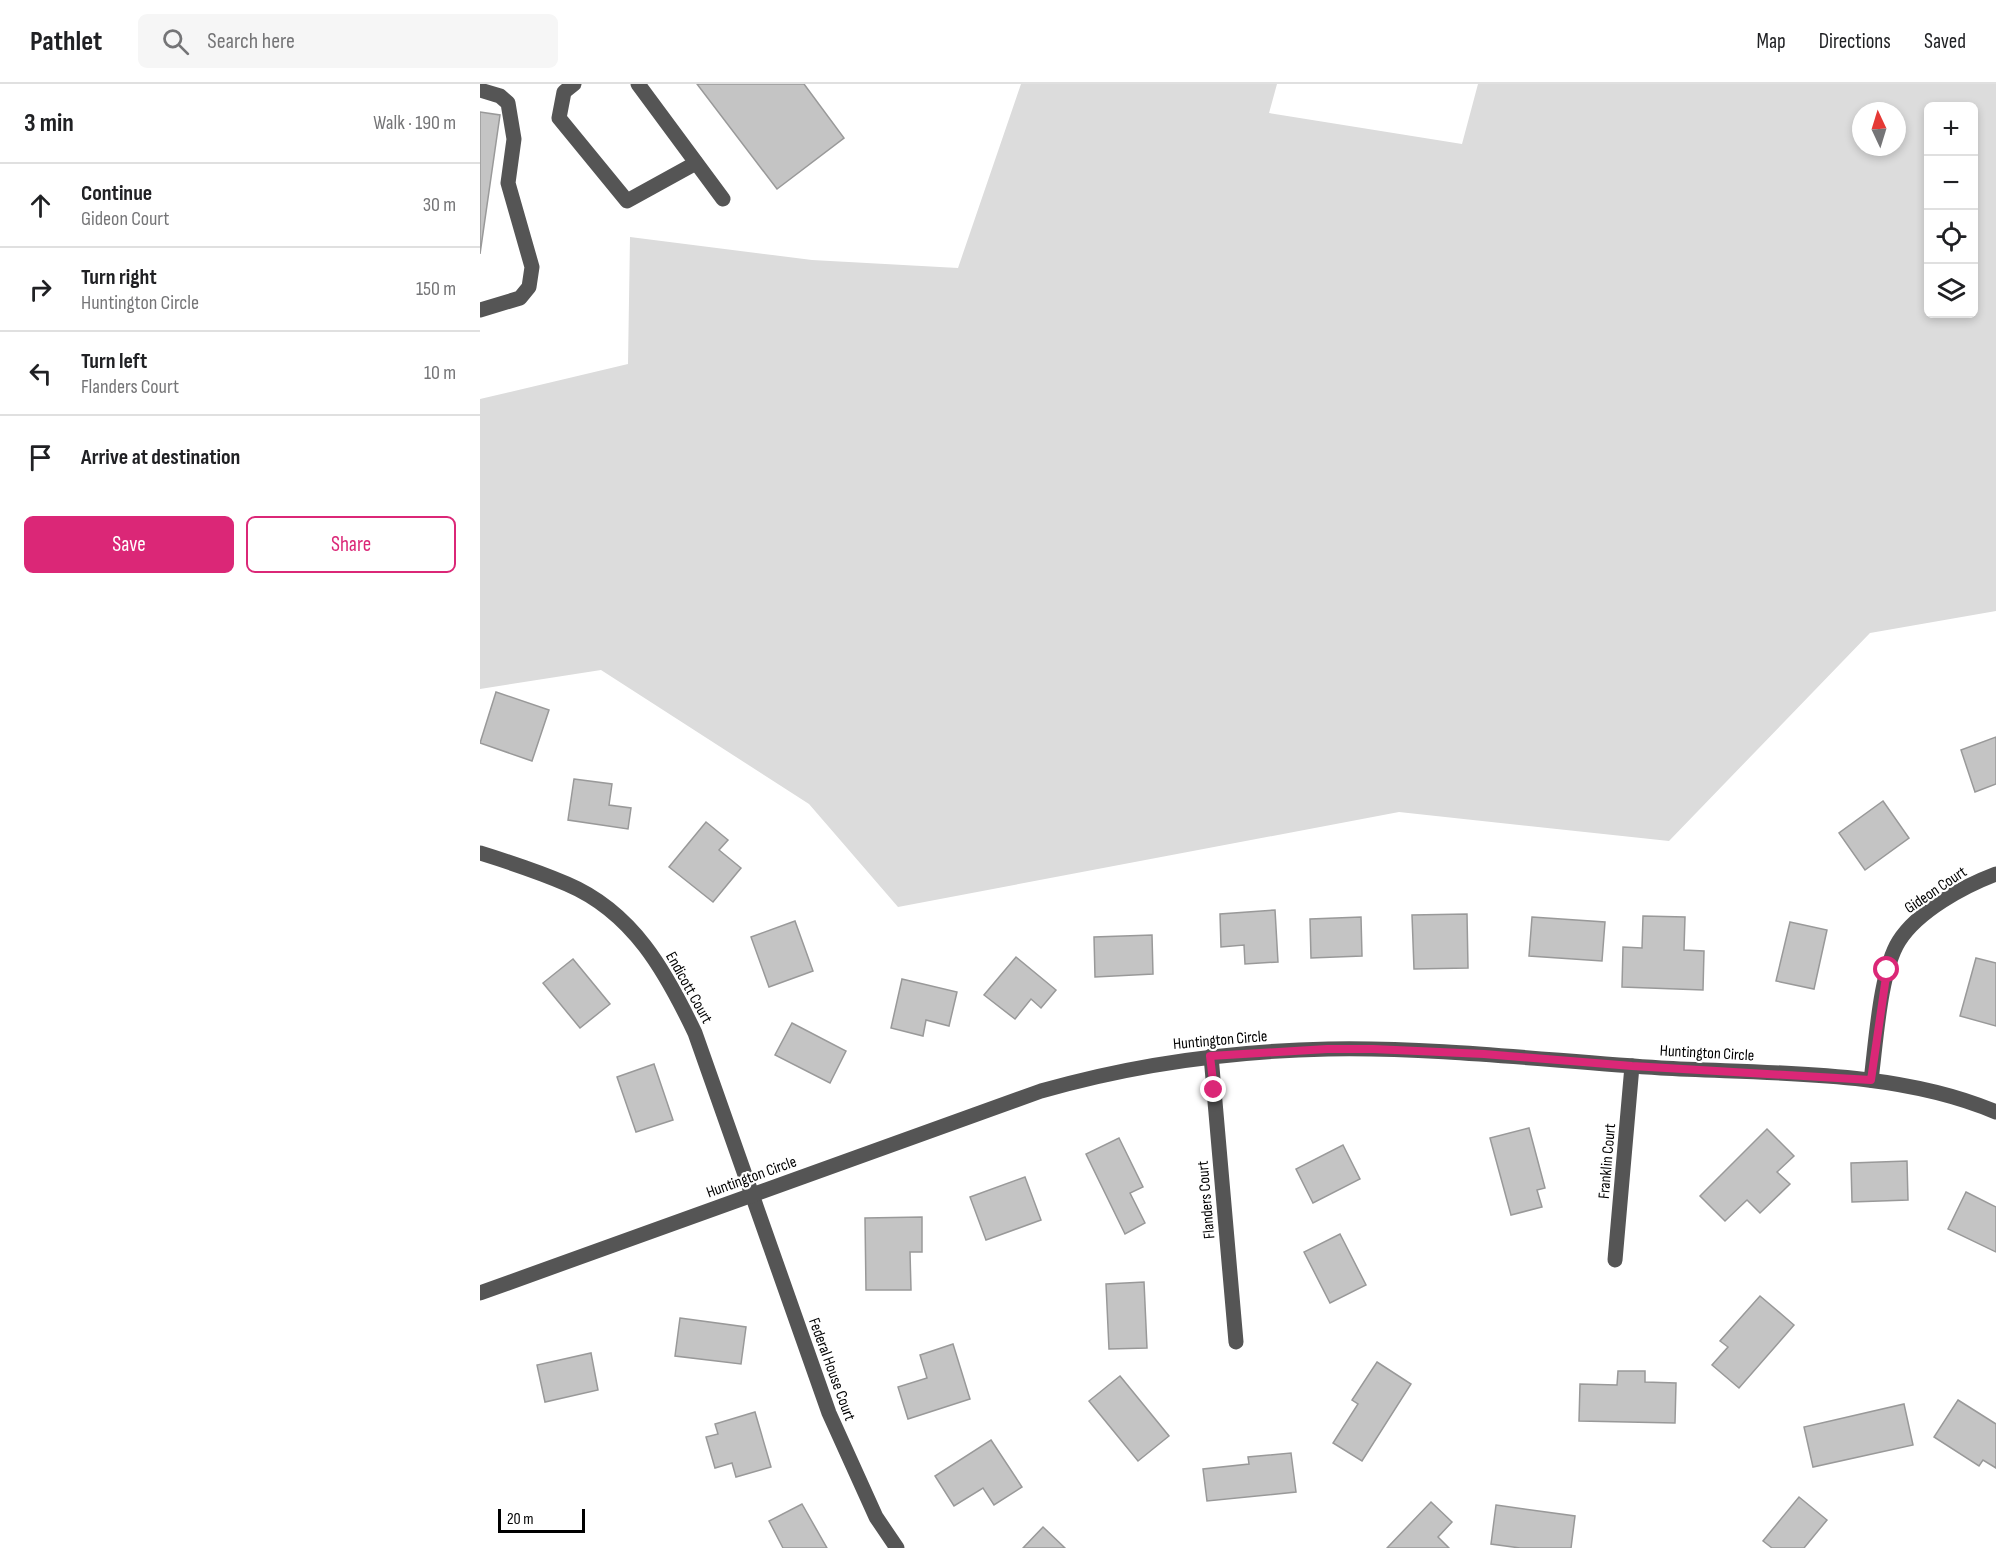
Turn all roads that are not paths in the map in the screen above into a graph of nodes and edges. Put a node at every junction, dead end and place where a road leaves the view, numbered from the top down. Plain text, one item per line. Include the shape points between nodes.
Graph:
1 (573, 84) edge
2 (638, 84) edge
3 (480, 90) edge
4 (696, 163) junction
5 (723, 199) dead end
6 (480, 310) edge
7 (480, 853) edge
8 (1996, 874) edge
9 (1210, 1056) junction
10 (1632, 1066) junction
11 (1871, 1080) junction
12 (1996, 1112) edge
13 (752, 1196) junction
14 (1616, 1260) dead end
15 (480, 1293) edge
16 (1236, 1342) dead end
17 (897, 1548) edge

1 - 4 street via 564,92 559,118 627,201
2 - 4 street
3 - 6 street via 508,103 514,139 508,183 532,267 529,287 520,298
4 - 5 street
7 - 13 street, Endicott Court via 568,884 594,898 648,948 695,1034
8 - 11 street, Gideon Court via 1941,902 1900,939 1887,970
9 - 10 street, Huntington Circle via 1373,1049
9 - 13 street, Huntington Circle via 1100,1075 1041,1091
9 - 16 street, Flanders Court
10 - 11 street, Huntington Circle
10 - 14 street, Franklin Court
11 - 12 street, Huntington Circle via 1940,1093
13 - 15 street, Huntington Circle
13 - 17 street, Federal House Court via 829,1413 876,1517

